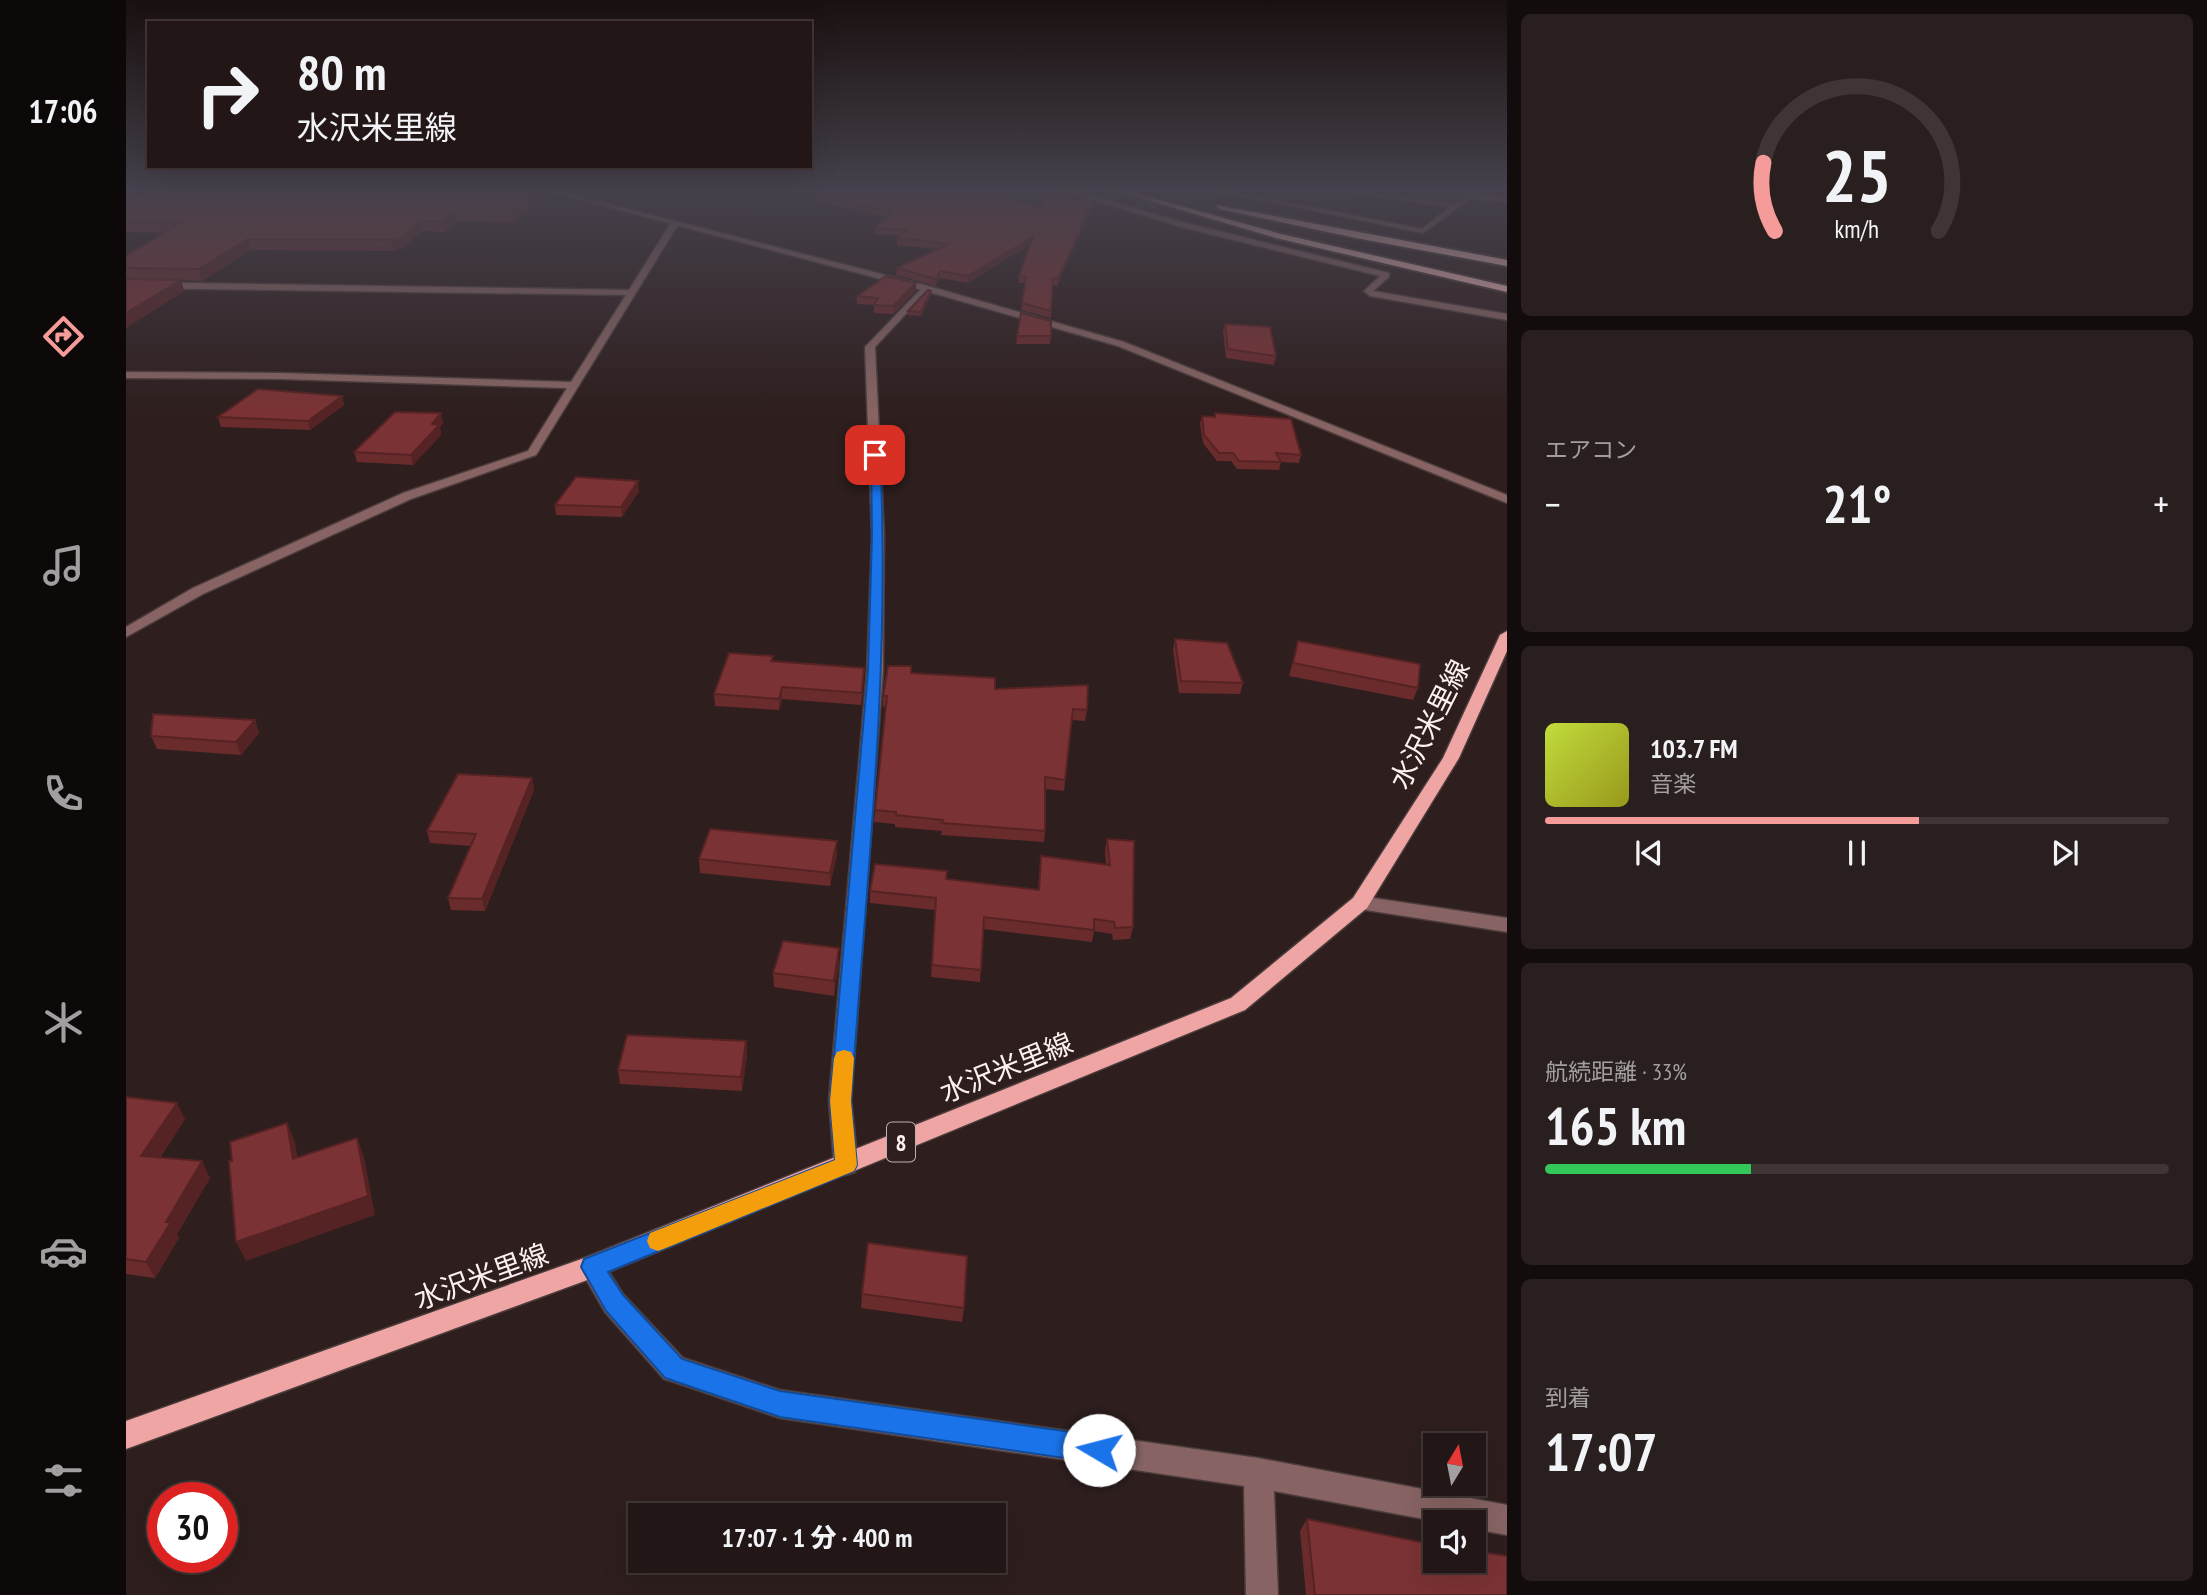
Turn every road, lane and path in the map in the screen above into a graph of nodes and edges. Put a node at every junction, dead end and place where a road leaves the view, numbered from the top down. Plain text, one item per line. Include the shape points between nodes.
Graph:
1 (650, 264) edge
2 (834, 264) edge
3 (1344, 264) edge
4 (1401, 264) edge
5 (1441, 264) edge
6 (1507, 278) edge
7 (126, 285) edge
8 (925, 288) junction
9 (1507, 289) edge
10 (632, 293) junction
11 (1507, 317) edge
12 (126, 375) edge
13 (576, 385) junction
14 (1507, 499) edge
15 (126, 633) edge
16 (1507, 635) edge
17 (1360, 903) junction
18 (1507, 925) edge
19 (846, 1165) junction
20 (593, 1267) junction
21 (126, 1435) edge
22 (1258, 1473) junction
23 (1507, 1520) edge
24 (1262, 1595) edge

1 - 10 street
2 - 8 street
3 - 11 street via 1386,275 1368,291 1373,294
4 - 9 highway
5 - 6 highway
7 - 10 street
8 - 14 street via 1121,344
8 - 19 street via 870,347 878,536 875,671 840,1101
10 - 13 street
12 - 13 street
13 - 15 street via 532,453 407,496 198,591
16 - 17 main road, 水沢米里線 / 8 via 1451,758
17 - 18 street
17 - 19 main road, 水沢米里線 / 8 via 1238,1004
19 - 20 main road, 水沢米里線 / 8
20 - 21 main road, 水沢米里線 / 8
20 - 22 street via 614,1303 674,1369 780,1404
22 - 23 street
22 - 24 street

